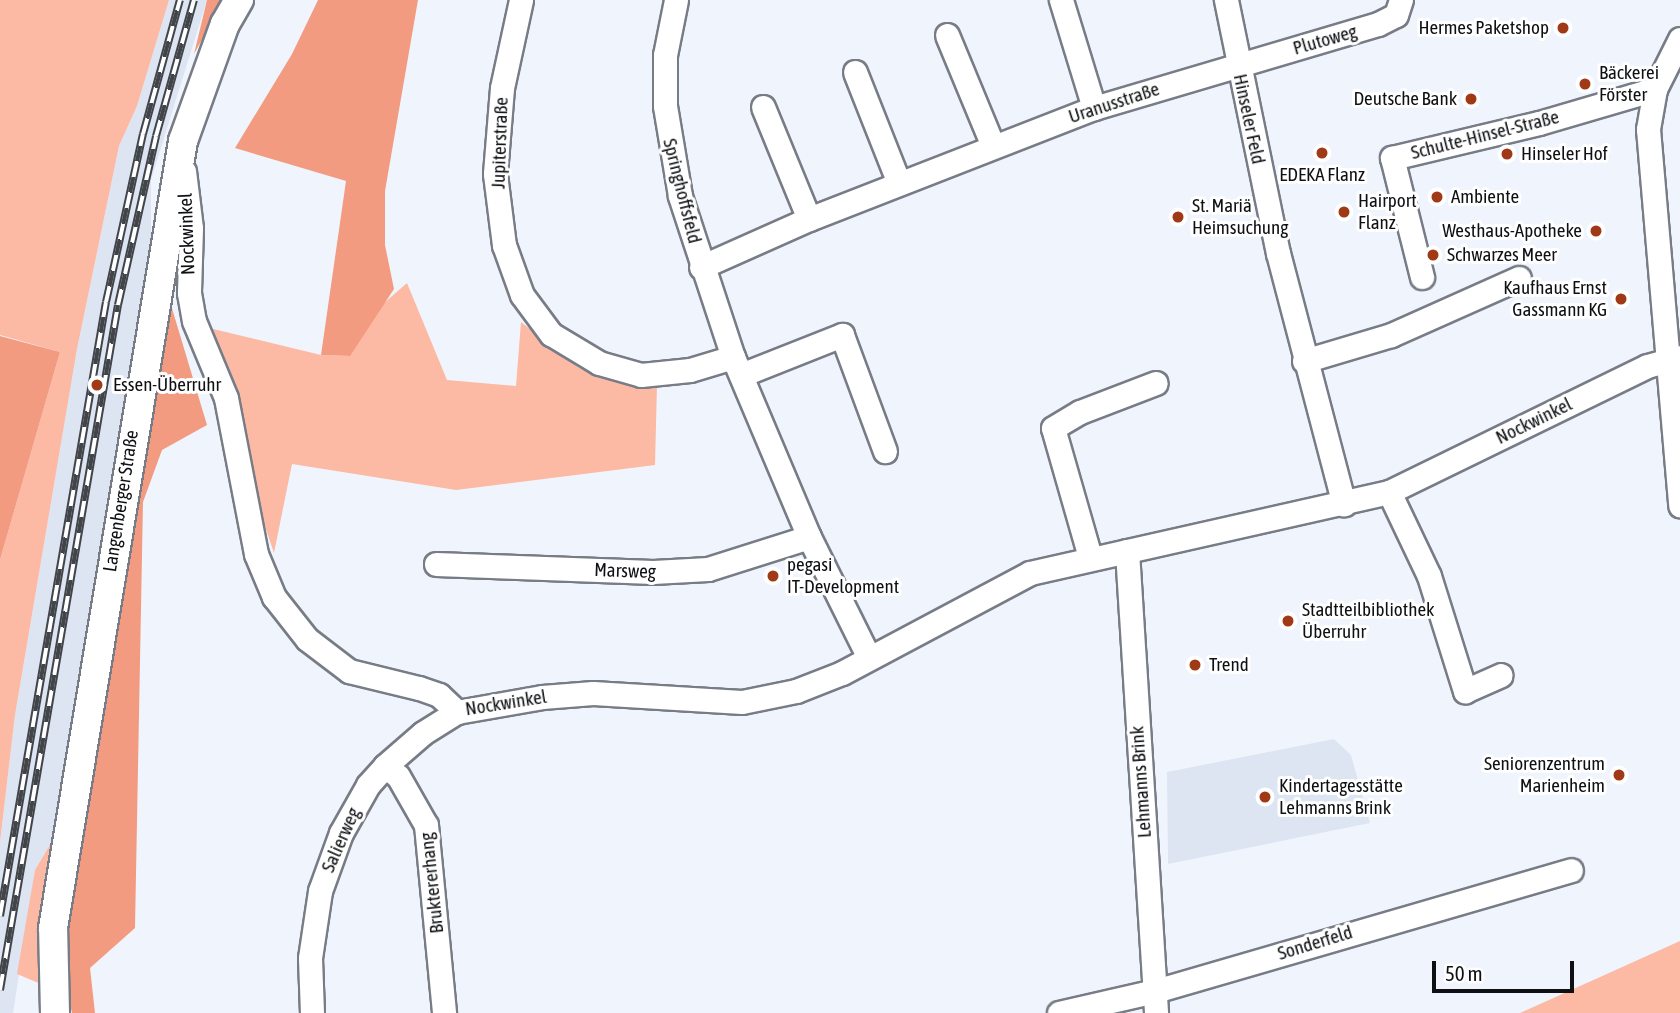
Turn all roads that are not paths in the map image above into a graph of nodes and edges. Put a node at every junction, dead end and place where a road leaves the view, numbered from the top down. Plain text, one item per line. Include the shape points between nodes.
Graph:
1 (239, 0) edge
2 (521, 0) edge
3 (676, 0) edge
4 (1060, 0) edge
5 (1226, 0) edge
6 (1401, 0) edge
7 (947, 35) dead end
8 (1680, 39) edge
9 (1237, 66) junction
10 (855, 72) dead end
11 (1655, 89) junction
12 (763, 107) dead end
13 (1094, 108) junction
14 (183, 141) junction
15 (993, 146) junction
16 (899, 183) junction
17 (809, 219) junction
18 (701, 267) junction
19 (1422, 278) dead end
20 (1519, 278) dead end
21 (1672, 358) edge
22 (1304, 361) junction
23 (737, 366) junction
24 (1156, 383) dead end
25 (885, 451) dead end
26 (1389, 492) junction
27 (1344, 505) junction
28 (1680, 506) edge
29 (809, 537) junction
30 (1127, 551) junction
31 (1090, 557) junction
32 (436, 564) dead end
33 (869, 659) junction
34 (1501, 675) dead end
35 (457, 712) junction
36 (385, 766) junction
37 (1571, 870) dead end
38 (1156, 1002) edge
39 (55, 1013) edge
40 (312, 1013) edge
41 (444, 1013) edge
42 (1059, 1013) edge

1 - 14 main road, Langenberger Straße
2 - 23 street, Jupiterstraße via 502,88 495,174 504,245 522,295 551,334 598,363 641,374
3 - 18 street, Springhoffsfeld via 665,55 669,149
4 - 13 street
5 - 9 street, Hinseler Feld
6 - 9 street, Plutoweg via 1396,15 1378,24
7 - 15 street
8 - 11 street
9 - 13 street, Uranusstraße
9 - 22 street, Hinseler Feld
10 - 16 street
11 - 19 street, Schulte-Hinsel-Straße via 1392,158
11 - 21 street via 1648,129 1649,166
12 - 17 street
13 - 15 street, Uranusstraße
14 - 35 street, Nockwinkel via 191,228 189,293 233,428 256,554 289,619 319,651 349,671 439,695
14 - 39 main road, Langenberger Straße via 53,928
15 - 16 street, Uranusstraße
16 - 17 street, Uranusstraße
17 - 18 street, Uranusstraße
18 - 23 street, Springhoffsfeld
20 - 22 street via 1391,335
21 - 26 street, Nockwinkel
21 - 28 street
22 - 27 street, Hinseler Feld
23 - 25 street via 842,335
23 - 29 street, Springhoffsfeld
24 - 31 street via 1080,412 1054,428
26 - 27 street, Nockwinkel
26 - 34 street via 1429,576 1465,691
27 - 30 street, Nockwinkel
29 - 32 street, Marsweg via 708,569 653,572
29 - 33 street, Springhoffsfeld
30 - 31 street, Nockwinkel
30 - 38 street, Lehmanns Brink
31 - 33 street, Nockwinkel via 1030,573
33 - 35 street, Nockwinkel via 816,685 742,702 593,693
35 - 36 street, Salierweg
36 - 40 street, Salierweg via 368,785 341,833 320,891 310,958
36 - 41 street, Bruktererhang via 398,776 426,825
37 - 38 street, Sonderfeld
38 - 42 street, Sonderfeld

